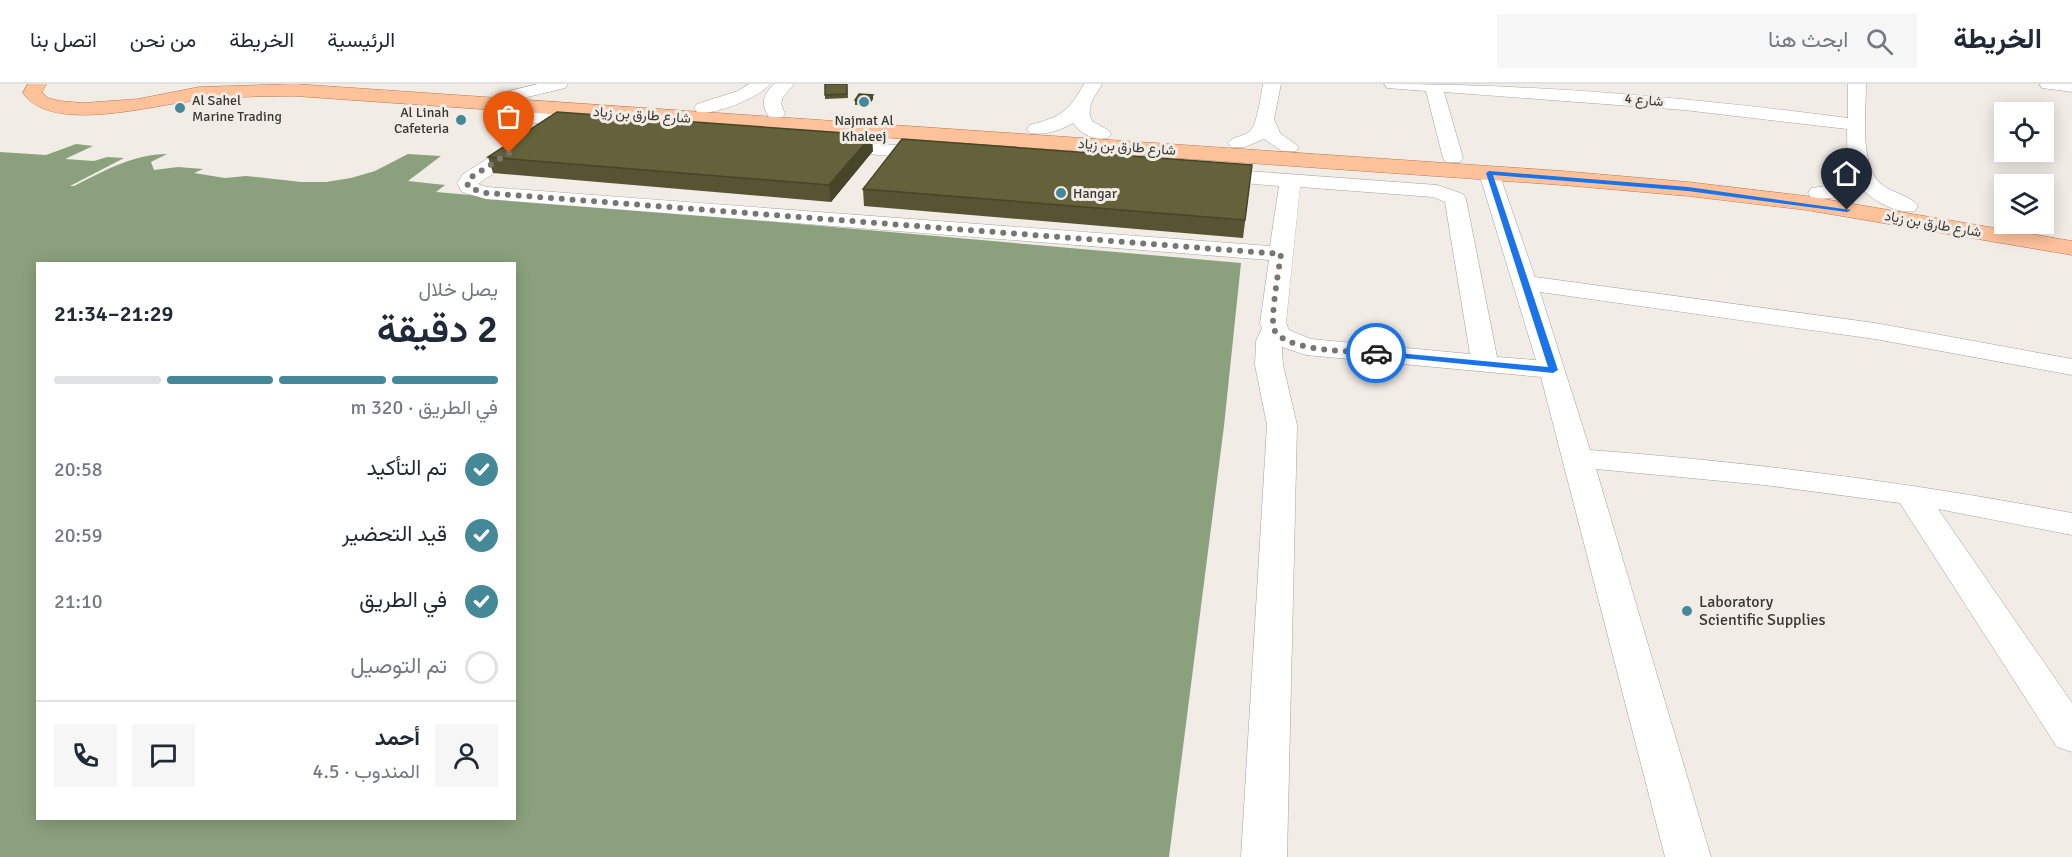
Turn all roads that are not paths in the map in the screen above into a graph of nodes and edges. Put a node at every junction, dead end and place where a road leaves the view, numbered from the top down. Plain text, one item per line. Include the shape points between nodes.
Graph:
1 (226, 84) edge
2 (353, 84) edge
3 (761, 84) edge
4 (785, 84) edge
5 (1092, 84) edge
6 (1272, 84) edge
7 (1393, 84) edge
8 (1857, 84) edge
9 (2048, 84) edge
10 (34, 85) edge
11 (1433, 86) junction
12 (1456, 86) edge
13 (2072, 87) edge
14 (564, 89) edge
15 (1631, 91) edge
16 (178, 98) junction
17 (703, 108) junction
18 (1080, 109) junction
19 (776, 113) junction
20 (1266, 121) junction
21 (1857, 125) junction
22 (1036, 129) junction
23 (1101, 134) junction
24 (1289, 147) junction
25 (1237, 149) junction
26 (1453, 158) junction
27 (1857, 162) junction
28 (1489, 173) junction
29 (1290, 180) junction
30 (1819, 193) junction
31 (1908, 206) junction
32 (1994, 221) edge
33 (2054, 231) edge
34 (2072, 234) edge
35 (2072, 248) edge
36 (1281, 254) junction
37 (1526, 283) junction
38 (1274, 329) junction
39 (1485, 364) junction
40 (2072, 368) edge
41 (1553, 370) junction
42 (1578, 458) junction
43 (1912, 496) junction
44 (2072, 524) edge
45 (2072, 736) edge
46 (1264, 857) edge
47 (1688, 857) edge

1 - 16 main road
2 - 14 main road, شارع طارق بن زياد via 515,95
3 - 17 street via 738,98
4 - 19 street via 770,100
5 - 18 street
6 - 20 street
7 - 11 street, شارع 4
8 - 21 street
9 - 13 street
10 - 16 main road via 34,98 62,106 116,106
11 - 12 street, شارع 4
11 - 26 street
12 - 15 street, شارع 4
14 - 17 main road, شارع طارق بن زياد
15 - 21 street, شارع 4
16 - 25 main road, شارع طارق بن زياد via 295,90 626,114
17 - 19 main road, شارع طارق بن زياد
18 - 22 street via 1065,121
18 - 23 street via 1081,122
19 - 22 main road, شارع طارق بن زياد
20 - 24 street via 1272,136
20 - 25 street via 1257,136
21 - 27 street
22 - 23 main road, شارع طارق بن زياد
23 - 25 main road, شارع طارق بن زياد
24 - 25 main road, شارع طارق بن زياد
24 - 26 main road, شارع طارق بن زياد
25 - 28 main road, شارع طارق بن زياد
26 - 30 main road, شارع طارق بن زياد via 1680,176
27 - 30 street via 1849,185
27 - 31 street via 1870,185
28 - 35 main road, شارع طارق بن زياد via 1776,200
28 - 37 street
29 - 36 street
29 - 36 street via 568,127 546,130 467,183 469,188 486,193
29 - 39 street via 1437,191 1455,199
30 - 31 main road, شارع طارق بن زياد
31 - 32 main road, شارع طارق بن زياد
33 - 34 main road, شارع طارق بن زياد
36 - 38 street
37 - 40 street via 1875,331
37 - 41 street
38 - 39 street via 1285,340 1306,347
38 - 46 street via 1266,354 1282,425
39 - 41 street
41 - 42 street
42 - 43 street via 1696,467
42 - 47 street
43 - 44 street
43 - 45 street

